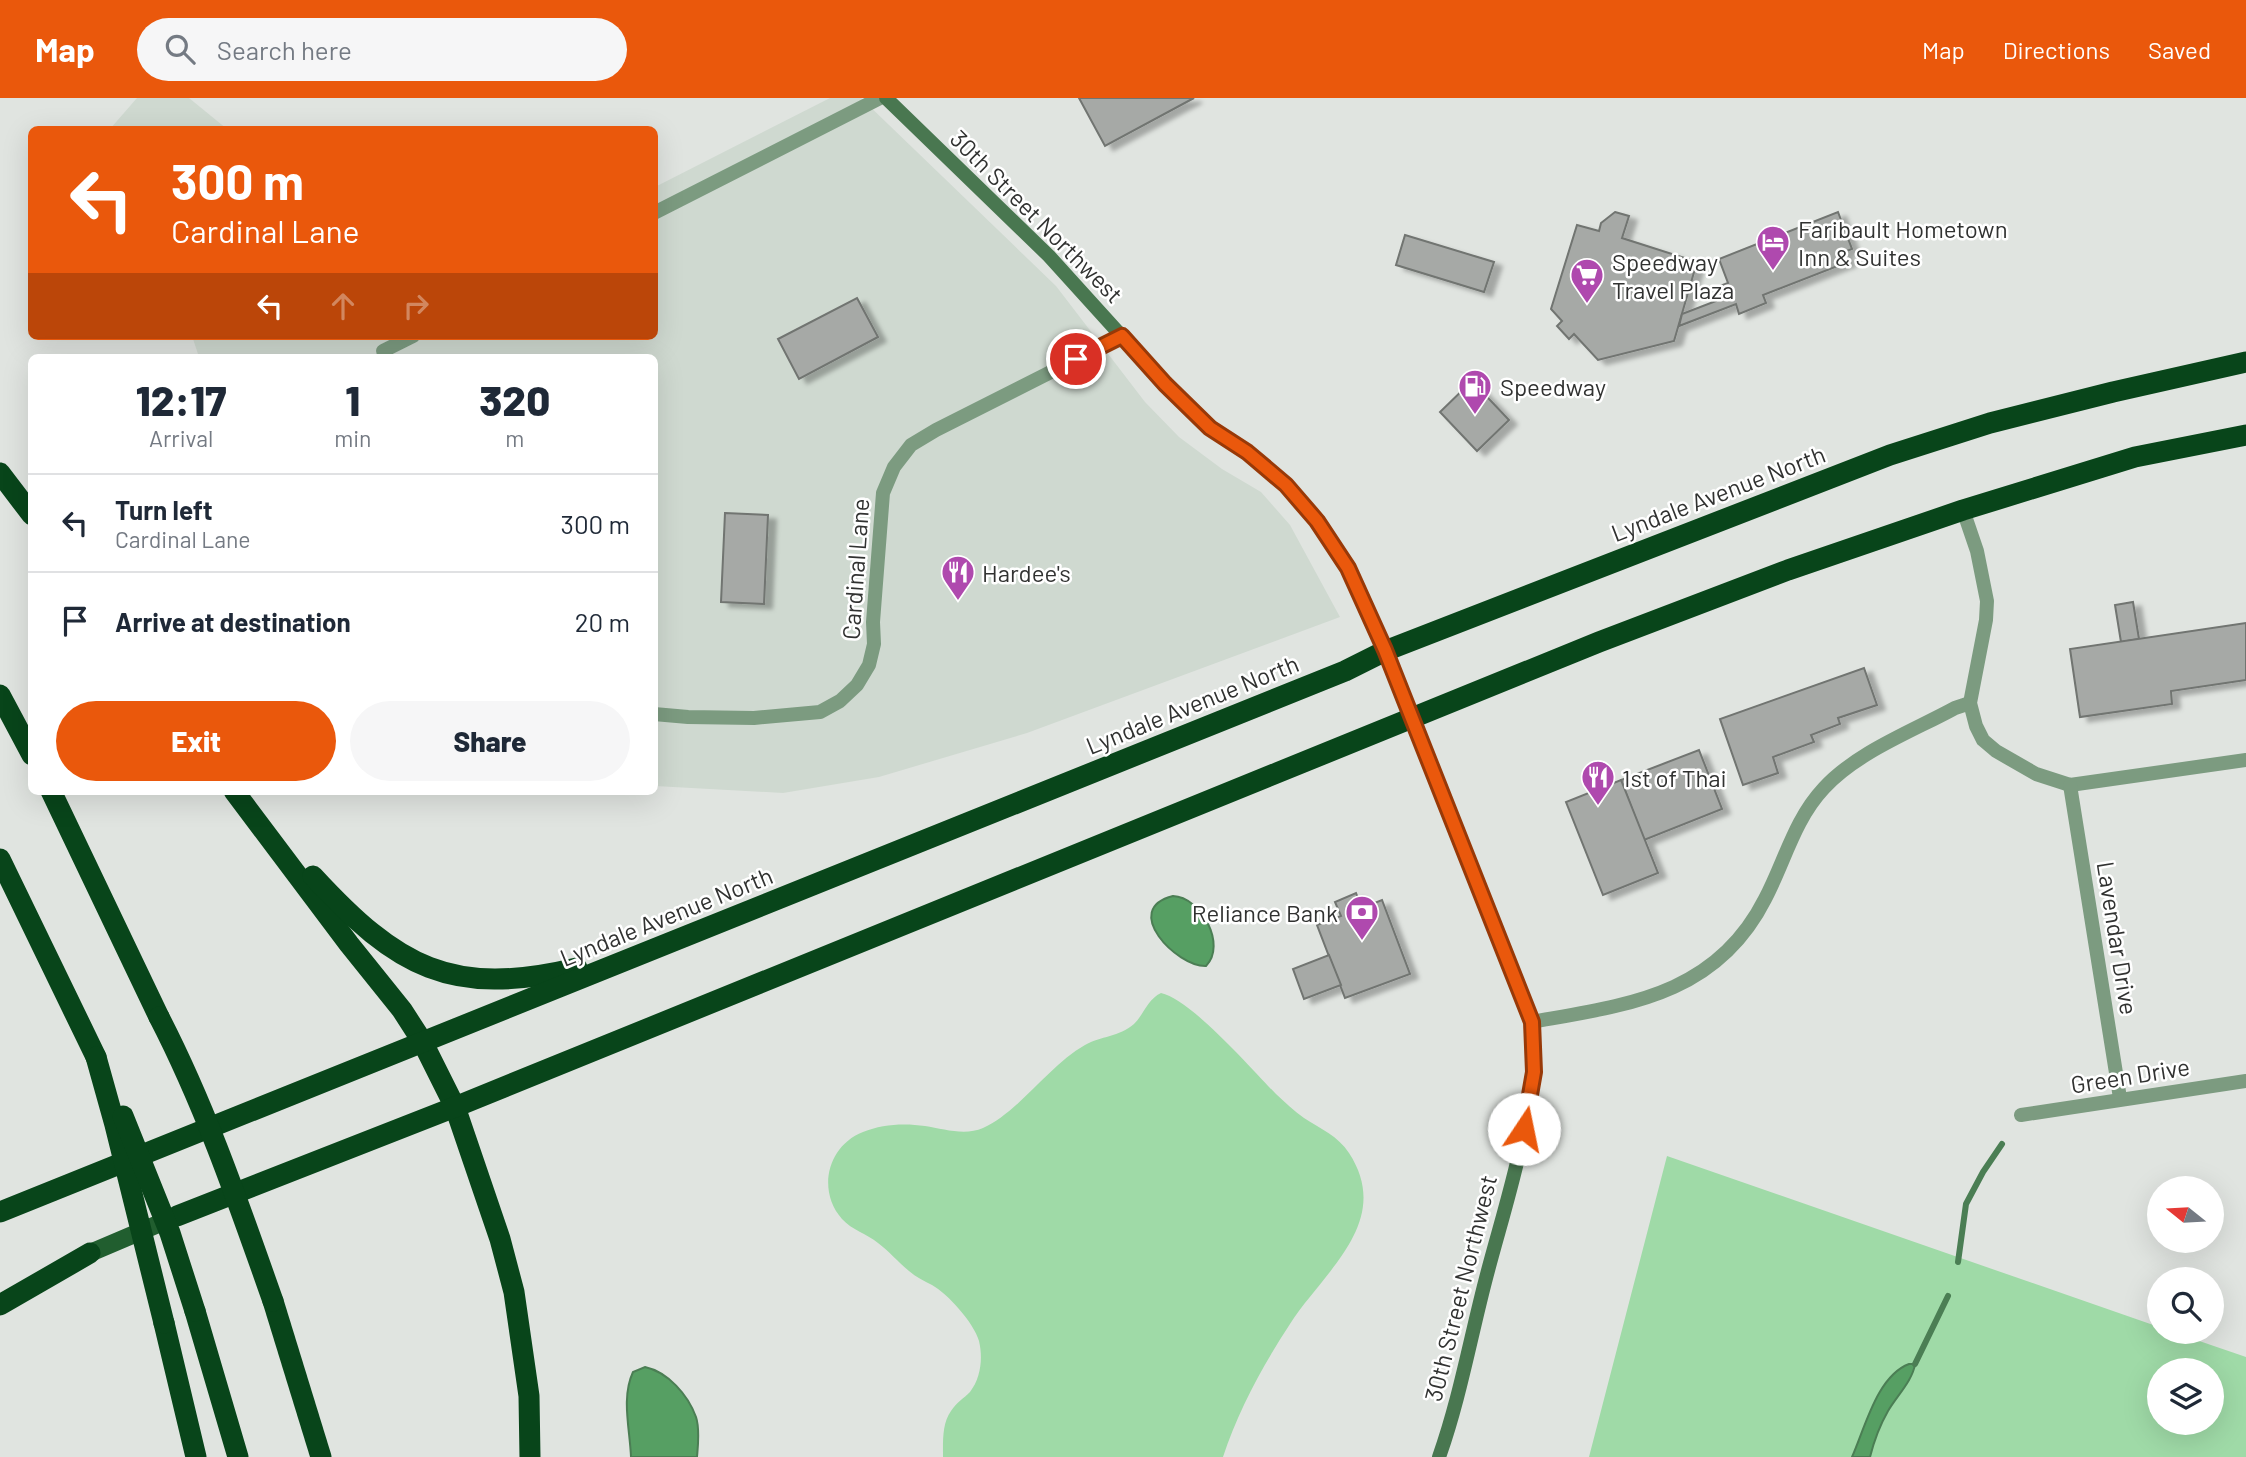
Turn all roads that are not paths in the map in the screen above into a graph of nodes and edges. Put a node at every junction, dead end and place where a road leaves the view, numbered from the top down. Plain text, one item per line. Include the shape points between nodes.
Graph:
1 (880, 98) edge
2 (886, 98) edge
3 (658, 211) edge
4 (1122, 336) junction
5 (407, 340) edge
6 (385, 354) edge
7 (2246, 362) edge
8 (2246, 435) edge
9 (0, 473) edge
10 (28, 510) edge
11 (1963, 510) junction
12 (1385, 650) junction
13 (0, 695) edge
14 (1970, 703) junction
15 (658, 715) edge
16 (1411, 718) junction
17 (28, 748) edge
18 (2246, 760) edge
19 (2070, 785) junction
20 (53, 795) edge
21 (237, 795) edge
22 (238, 795) edge
23 (0, 859) edge
24 (647, 952) junction
25 (1532, 1022) junction
26 (422, 1041) junction
27 (96, 1057) junction
28 (2246, 1081) edge
29 (2120, 1098) junction
30 (455, 1107) junction
31 (2021, 1115) dead end
32 (0, 1212) edge
33 (177, 1216) joint
34 (90, 1253) junction
35 (0, 1287) edge
36 (0, 1305) edge
37 (196, 1457) edge
38 (238, 1457) edge
39 (321, 1457) edge
40 (530, 1457) edge
41 (1439, 1457) edge

1 - 3 street
2 - 4 street, 30th Street Northwest via 1041,247
4 - 12 street, 30th Street Northwest via 1210,428 1286,485 1317,521 1348,568
4 - 15 street, Cardinal Lane via 936,430 911,446 894,467 883,492 874,644 857,685 839,701 820,712 754,718
5 - 6 street
7 - 12 highway, Lyndale Avenue North via 1990,423 1890,455
8 - 11 highway via 2135,457
9 - 10 highway
11 - 14 street via 1978,551 1987,601
11 - 16 highway via 1788,570
12 - 16 street, 30th Street Northwest
12 - 24 highway, Lyndale Avenue North
13 - 17 highway
14 - 19 street via 1983,740 1996,751 2036,774
14 - 25 street via 1859,759 1826,786 1798,823 1752,921 1695,976 1656,996
16 - 25 street, 30th Street Northwest
16 - 30 highway
18 - 19 street
19 - 29 street, Lavendar Drive
20 - 39 highway, bridge via 185,1067 215,1140 273,1301
21 - 26 highway
22 - 24 highway via 357,923 396,951 431,968 457,976 512,980
23 - 27 highway
24 - 26 highway, Lyndale Avenue North
25 - 41 street, 30th Street Northwest via 1534,1072 1529,1109
26 - 30 highway
26 - 32 highway, Lyndale Avenue North
27 - 37 highway, bridge
27 - 38 highway, bridge via 170,1233
28 - 29 street, Green Drive
29 - 31 street, Green Drive
30 - 33 highway
30 - 40 highway via 514,1292 529,1396
33 - 34 main road
34 - 35 highway
34 - 36 highway

